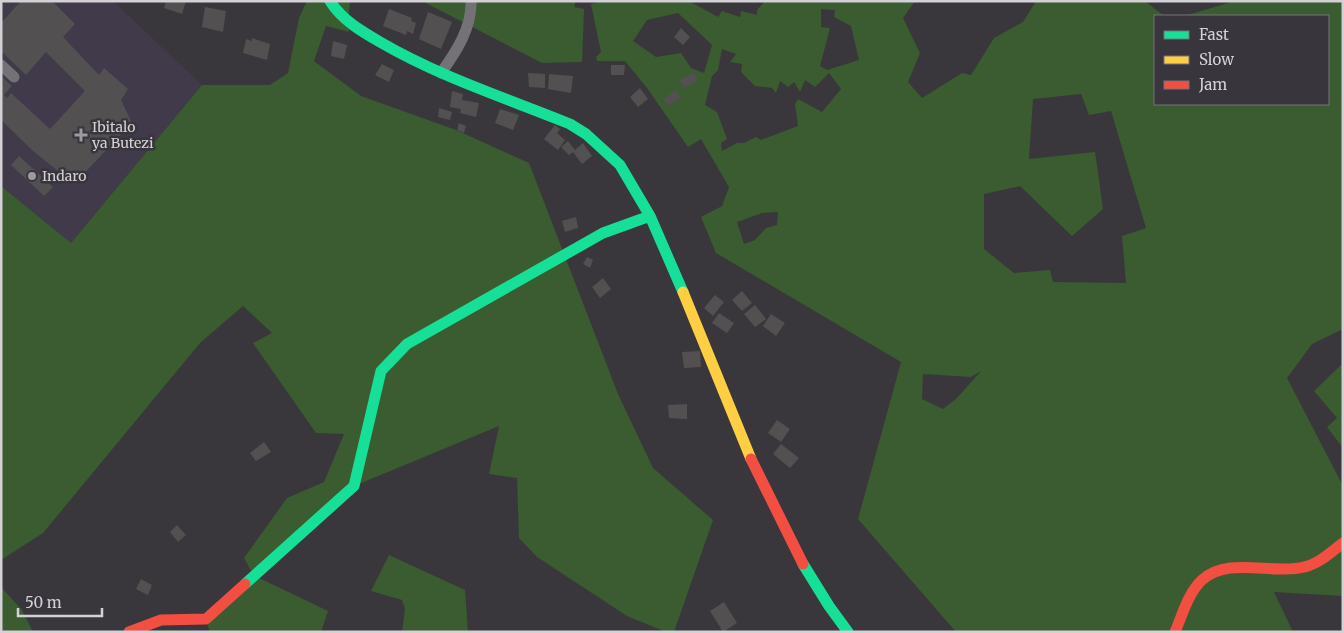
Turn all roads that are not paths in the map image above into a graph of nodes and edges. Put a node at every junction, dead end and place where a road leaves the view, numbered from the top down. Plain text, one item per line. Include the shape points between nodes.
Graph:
1 (330, 1) edge
2 (471, 1) edge
3 (1, 65) edge
4 (441, 73) junction
5 (14, 77) dead end
6 (650, 216) junction
7 (1343, 543) edge
8 (129, 632) edge
9 (848, 632) edge
10 (1175, 632) edge

1 - 4 street via 348,22 389,48
2 - 4 street via 462,41
3 - 5 street
4 - 6 street via 558,119 586,134 620,165
6 - 8 street via 603,233 407,344 381,371 354,486 206,619 160,620
6 - 9 street via 748,454 803,564
7 - 10 street via 1323,559 1303,568 1216,571 1201,580

